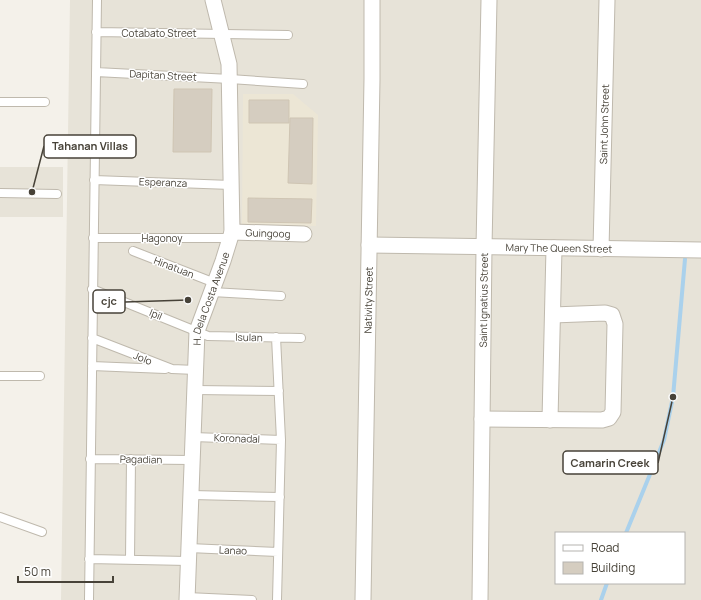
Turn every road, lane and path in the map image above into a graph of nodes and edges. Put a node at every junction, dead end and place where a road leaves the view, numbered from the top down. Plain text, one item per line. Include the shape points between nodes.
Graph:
1 (97, 0) edge
2 (213, 0) edge
3 (372, 0) edge
4 (489, 0) edge
5 (607, 0) edge
6 (96, 32) junction
7 (222, 33) junction
8 (288, 35) dead end
9 (96, 72) junction
10 (230, 79) junction
11 (303, 84) dead end
12 (0, 102) edge
13 (45, 102) dead end
14 (94, 180) junction
15 (231, 185) junction
16 (0, 193) edge
17 (57, 194) dead end
18 (304, 234) dead end
19 (231, 235) junction
20 (93, 238) junction
21 (369, 245) junction
22 (484, 247) junction
23 (554, 248) junction
24 (601, 249) junction
25 (701, 250) edge
26 (133, 251) dead end
27 (213, 287) junction
28 (92, 289) junction
29 (281, 296) dead end
30 (553, 315) junction
31 (197, 331) junction
32 (276, 337) junction
33 (92, 338) junction
34 (301, 338) dead end
35 (92, 366) junction
36 (172, 369) junction
37 (196, 370) junction
38 (0, 376) edge
39 (40, 376) dead end
40 (195, 390) junction
41 (279, 391) junction
42 (482, 419) junction
43 (550, 420) junction
44 (193, 437) junction
45 (281, 440) junction
46 (90, 459) junction
47 (131, 459) junction
48 (192, 460) junction
49 (192, 495) junction
50 (280, 497) junction
51 (0, 517) edge
52 (42, 532) dead end
53 (278, 552) junction
54 (188, 554) junction
55 (89, 559) junction
56 (130, 560) junction
57 (187, 598) edge
58 (89, 600) edge
59 (252, 600) edge
60 (277, 600) edge
61 (363, 600) edge
62 (480, 600) edge

1 - 6 lane
2 - 7 street, H. Dela Costa Avenue
3 - 21 street, Nativity Street
4 - 22 street, Saint Ignatius Street
5 - 24 street, Saint John Street
6 - 7 lane, Cotabato Street
6 - 9 lane
7 - 8 lane, Cotabato Street
7 - 10 street, H. Dela Costa Avenue
9 - 10 lane, Dapitan Street
9 - 14 lane
10 - 11 lane, Dapitan Street
10 - 15 street, H. Dela Costa Avenue
12 - 13 lane
14 - 15 lane, Esperanza
14 - 20 lane
15 - 19 street, H. Dela Costa Avenue
16 - 17 lane
18 - 19 street, Guingoog
19 - 20 lane, Hagonoy
19 - 27 street, H. Dela Costa Avenue
20 - 28 lane
21 - 22 street, Mary The Queen Street
21 - 61 street, Nativity Street
22 - 23 street, Mary The Queen Street
22 - 42 street, Saint Ignatius Street
23 - 24 street, Mary The Queen Street
23 - 30 street
24 - 25 street, Mary The Queen Street
26 - 27 lane, Hinatuan
27 - 29 lane, Hinatuan
27 - 31 street, H. Dela Costa Avenue
28 - 31 lane, Ipil
28 - 33 lane
30 - 43 street
30 - 43 street via 612,315 615,324 613,412 609,418 602,420
31 - 32 lane, Isulan via 214,337
31 - 37 street, H. Dela Costa Avenue
32 - 34 lane, Isulan
32 - 41 lane
33 - 35 lane
33 - 36 lane, Jolo
35 - 36 lane
35 - 46 lane
36 - 37 lane, Jolo
37 - 40 street, H. Dela Costa Avenue
38 - 39 lane
40 - 41 lane
40 - 44 street, H. Dela Costa Avenue
41 - 45 lane
42 - 43 street
42 - 62 street, Saint Ignatius Street
44 - 45 lane, Koronadal
44 - 48 street, H. Dela Costa Avenue
45 - 50 lane
46 - 47 lane, Pagadian
46 - 55 lane
47 - 48 lane, Pagadian
47 - 56 lane
48 - 49 street, H. Dela Costa Avenue
49 - 50 lane
49 - 54 street, H. Dela Costa Avenue
50 - 53 lane
51 - 52 lane
53 - 54 lane, Lanao
53 - 60 lane
54 - 56 lane, Lanao
54 - 57 street, H. Dela Costa Avenue
55 - 56 lane, Lanao
55 - 58 lane
57 - 59 lane

